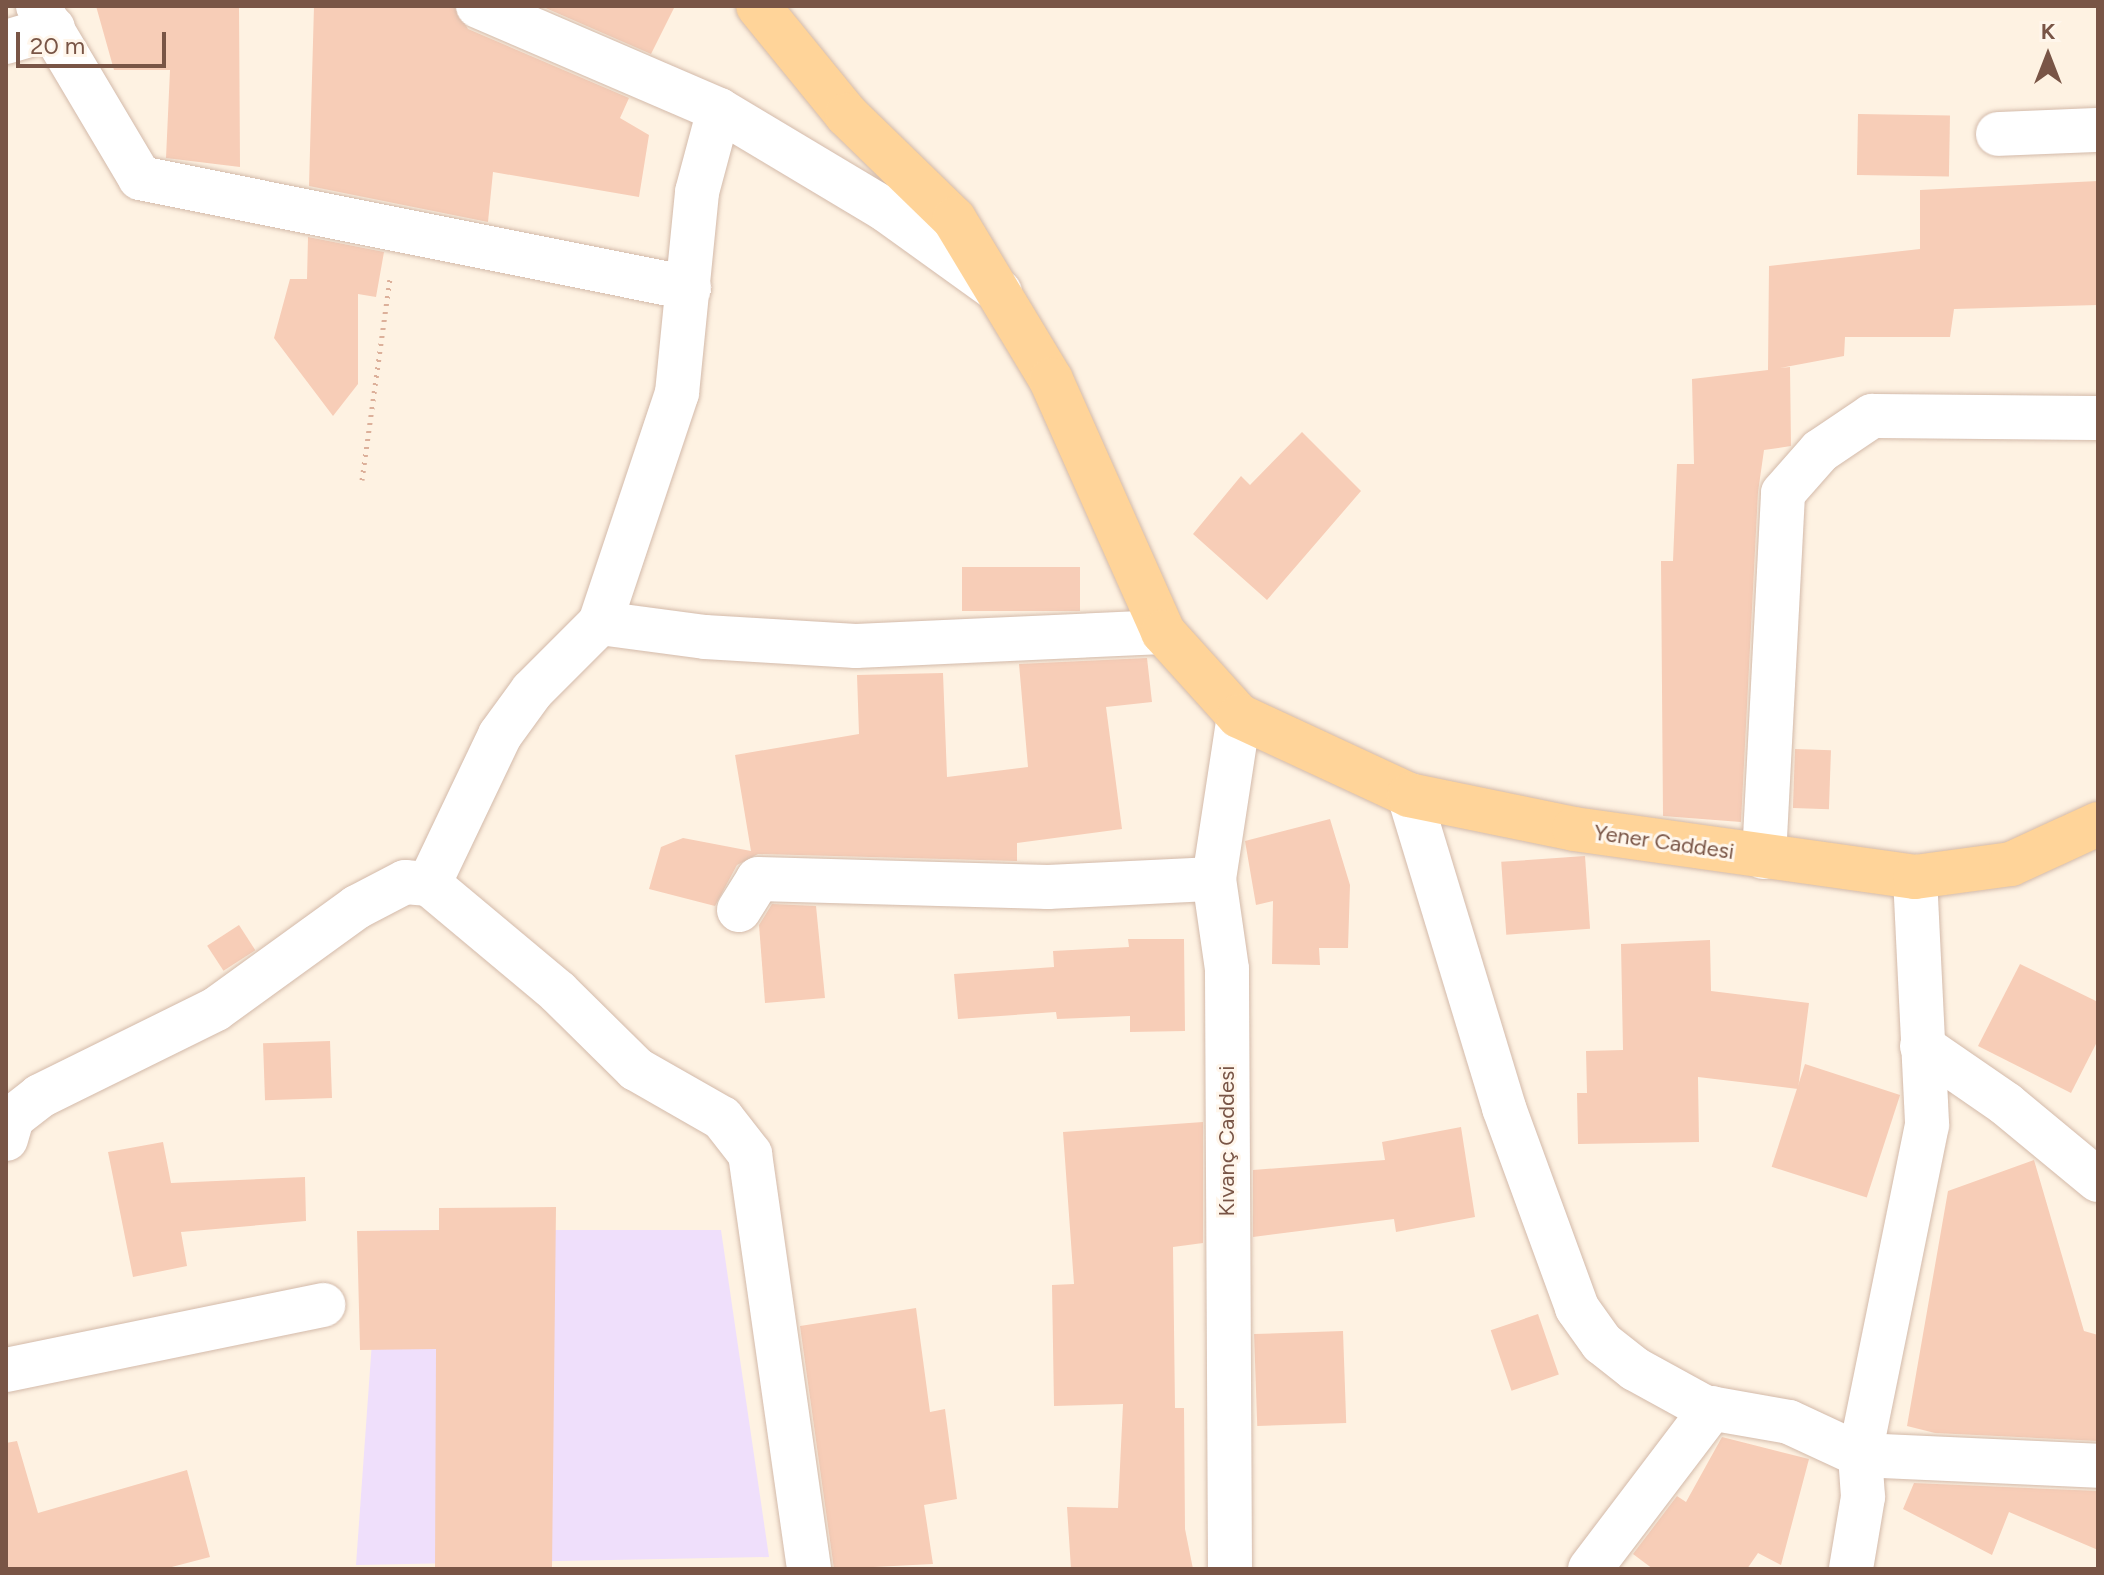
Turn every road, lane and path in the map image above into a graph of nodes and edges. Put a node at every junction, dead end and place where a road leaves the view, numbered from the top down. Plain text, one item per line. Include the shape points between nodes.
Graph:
1 (478, 6) edge
2 (758, 6) edge
3 (45, 17) edge
4 (6, 42) edge
5 (719, 110) junction
6 (2098, 130) edge
7 (1998, 134) dead end
8 (397, 229) junction
9 (689, 288) junction
10 (1005, 295) junction
11 (2098, 418) edge
12 (362, 480) dead end
13 (600, 623) junction
14 (1163, 632) junction
15 (1239, 716) junction
16 (1409, 795) junction
17 (2098, 824) edge
18 (1764, 857) junction
19 (1915, 877) junction
20 (1214, 879) junction
21 (429, 884) junction
22 (739, 910) dead end
23 (1922, 1046) junction
24 (6, 1139) edge
25 (2098, 1180) edge
26 (323, 1305) dead end
27 (6, 1370) edge
28 (1712, 1408) junction
29 (1860, 1455) junction
30 (2098, 1466) edge
31 (809, 1569) edge
32 (1230, 1569) edge
33 (1590, 1569) edge
34 (1851, 1569) edge

1 - 5 street
2 - 10 main road via 847,115 936,195
3 - 4 street
3 - 8 street via 140,178
5 - 9 street via 697,192
5 - 10 street via 886,210
6 - 7 street
8 - 9 street
8 - 12 path
9 - 13 street via 677,393
10 - 14 main road via 1051,380
11 - 18 street via 1872,416 1820,451 1783,493
13 - 14 street via 705,637 856,646
13 - 21 street via 532,691 500,735
14 - 15 main road
15 - 16 main road, Yener Caddesi
15 - 20 street, Kıvanç Caddesi
16 - 18 main road, Yener Caddesi
16 - 28 street via 1504,1108 1577,1308 1602,1343 1635,1369
17 - 19 main road, Yener Caddesi via 2011,864
18 - 19 main road, Yener Caddesi
19 - 23 street
20 - 22 street via 1048,887 758,879
20 - 32 street, Kıvanç Caddesi via 1227,969
21 - 24 street via 405,882 357,907 216,1009 40,1096 12,1118
21 - 31 street via 558,992 636,1069 722,1118 750,1154
23 - 25 street via 2006,1104
23 - 29 street via 1927,1125
26 - 27 street
28 - 29 street via 1789,1422
28 - 33 street
29 - 30 street
29 - 34 street via 1863,1497

